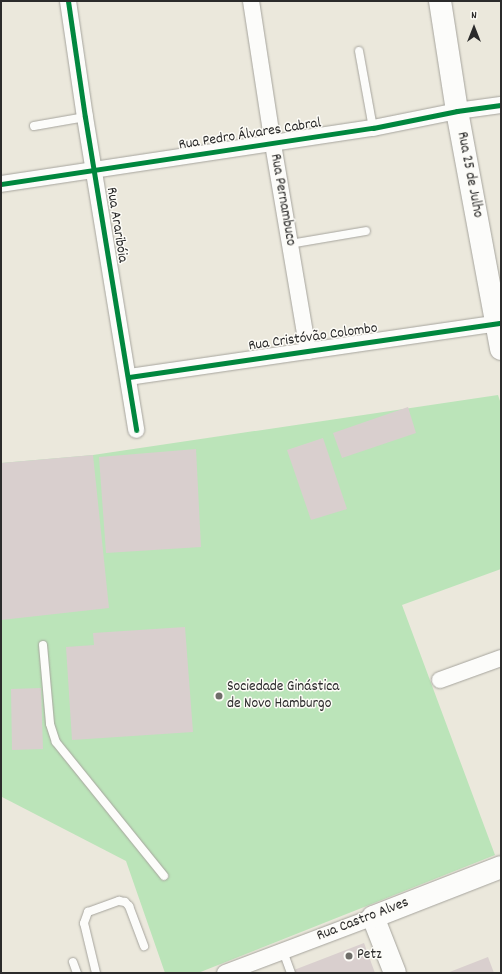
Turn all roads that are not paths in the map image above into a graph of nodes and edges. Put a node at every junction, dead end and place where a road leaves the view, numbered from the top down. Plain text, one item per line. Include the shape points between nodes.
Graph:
1 (68, 1) edge
2 (251, 1) edge
3 (440, 1) edge
4 (359, 51) dead end
5 (501, 105) edge
6 (457, 112) junction
7 (85, 117) junction
8 (34, 126) dead end
9 (373, 128) junction
10 (273, 144) junction
11 (95, 170) junction
12 (1, 184) edge
13 (366, 231) dead end
14 (290, 244) junction
15 (499, 323) edge
16 (501, 348) edge
17 (308, 351) junction
18 (129, 377) junction
19 (136, 430) dead end
20 (43, 645) dead end
21 (501, 658) edge
22 (440, 680) dead end
23 (501, 867) edge
24 (164, 876) dead end
25 (373, 917) junction
26 (144, 946) dead end
27 (283, 951) junction
28 (73, 962) dead end
29 (77, 973) edge
30 (96, 973) edge
31 (225, 973) edge
32 (291, 973) edge
33 (395, 973) edge

1 - 7 street, Rua Araribóia
2 - 10 street, Rua Pernambuco
3 - 6 street, Rua 25 de Julho
4 - 9 lane
5 - 6 street, Rua Pedro Álvares Cabral
6 - 9 street, Rua Pedro Álvares Cabral
6 - 15 street, Rua 25 de Julho
7 - 8 lane
7 - 11 street, Rua Araribóia
9 - 10 street, Rua Pedro Álvares Cabral
10 - 11 street, Rua Pedro Álvares Cabral
10 - 14 street, Rua Pernambuco
11 - 12 street, Rua Pedro Álvares Cabral
11 - 18 street, Rua Araribóia
13 - 14 lane
14 - 17 street, Rua Pernambuco
15 - 16 street, Rua 25 de Julho
15 - 17 street, Rua Cristóvão Colombo
17 - 18 street, Rua Cristóvão Colombo
18 - 19 street, Rua Araribóia
20 - 24 lane via 50,724 56,742
21 - 22 street
23 - 25 street, Rua Castro Alves
25 - 27 street, Rua Castro Alves
25 - 33 street
26 - 30 lane via 129,906 125,902 119,901 88,912 84,922
27 - 31 street, Rua Castro Alves
27 - 32 lane
28 - 29 lane

